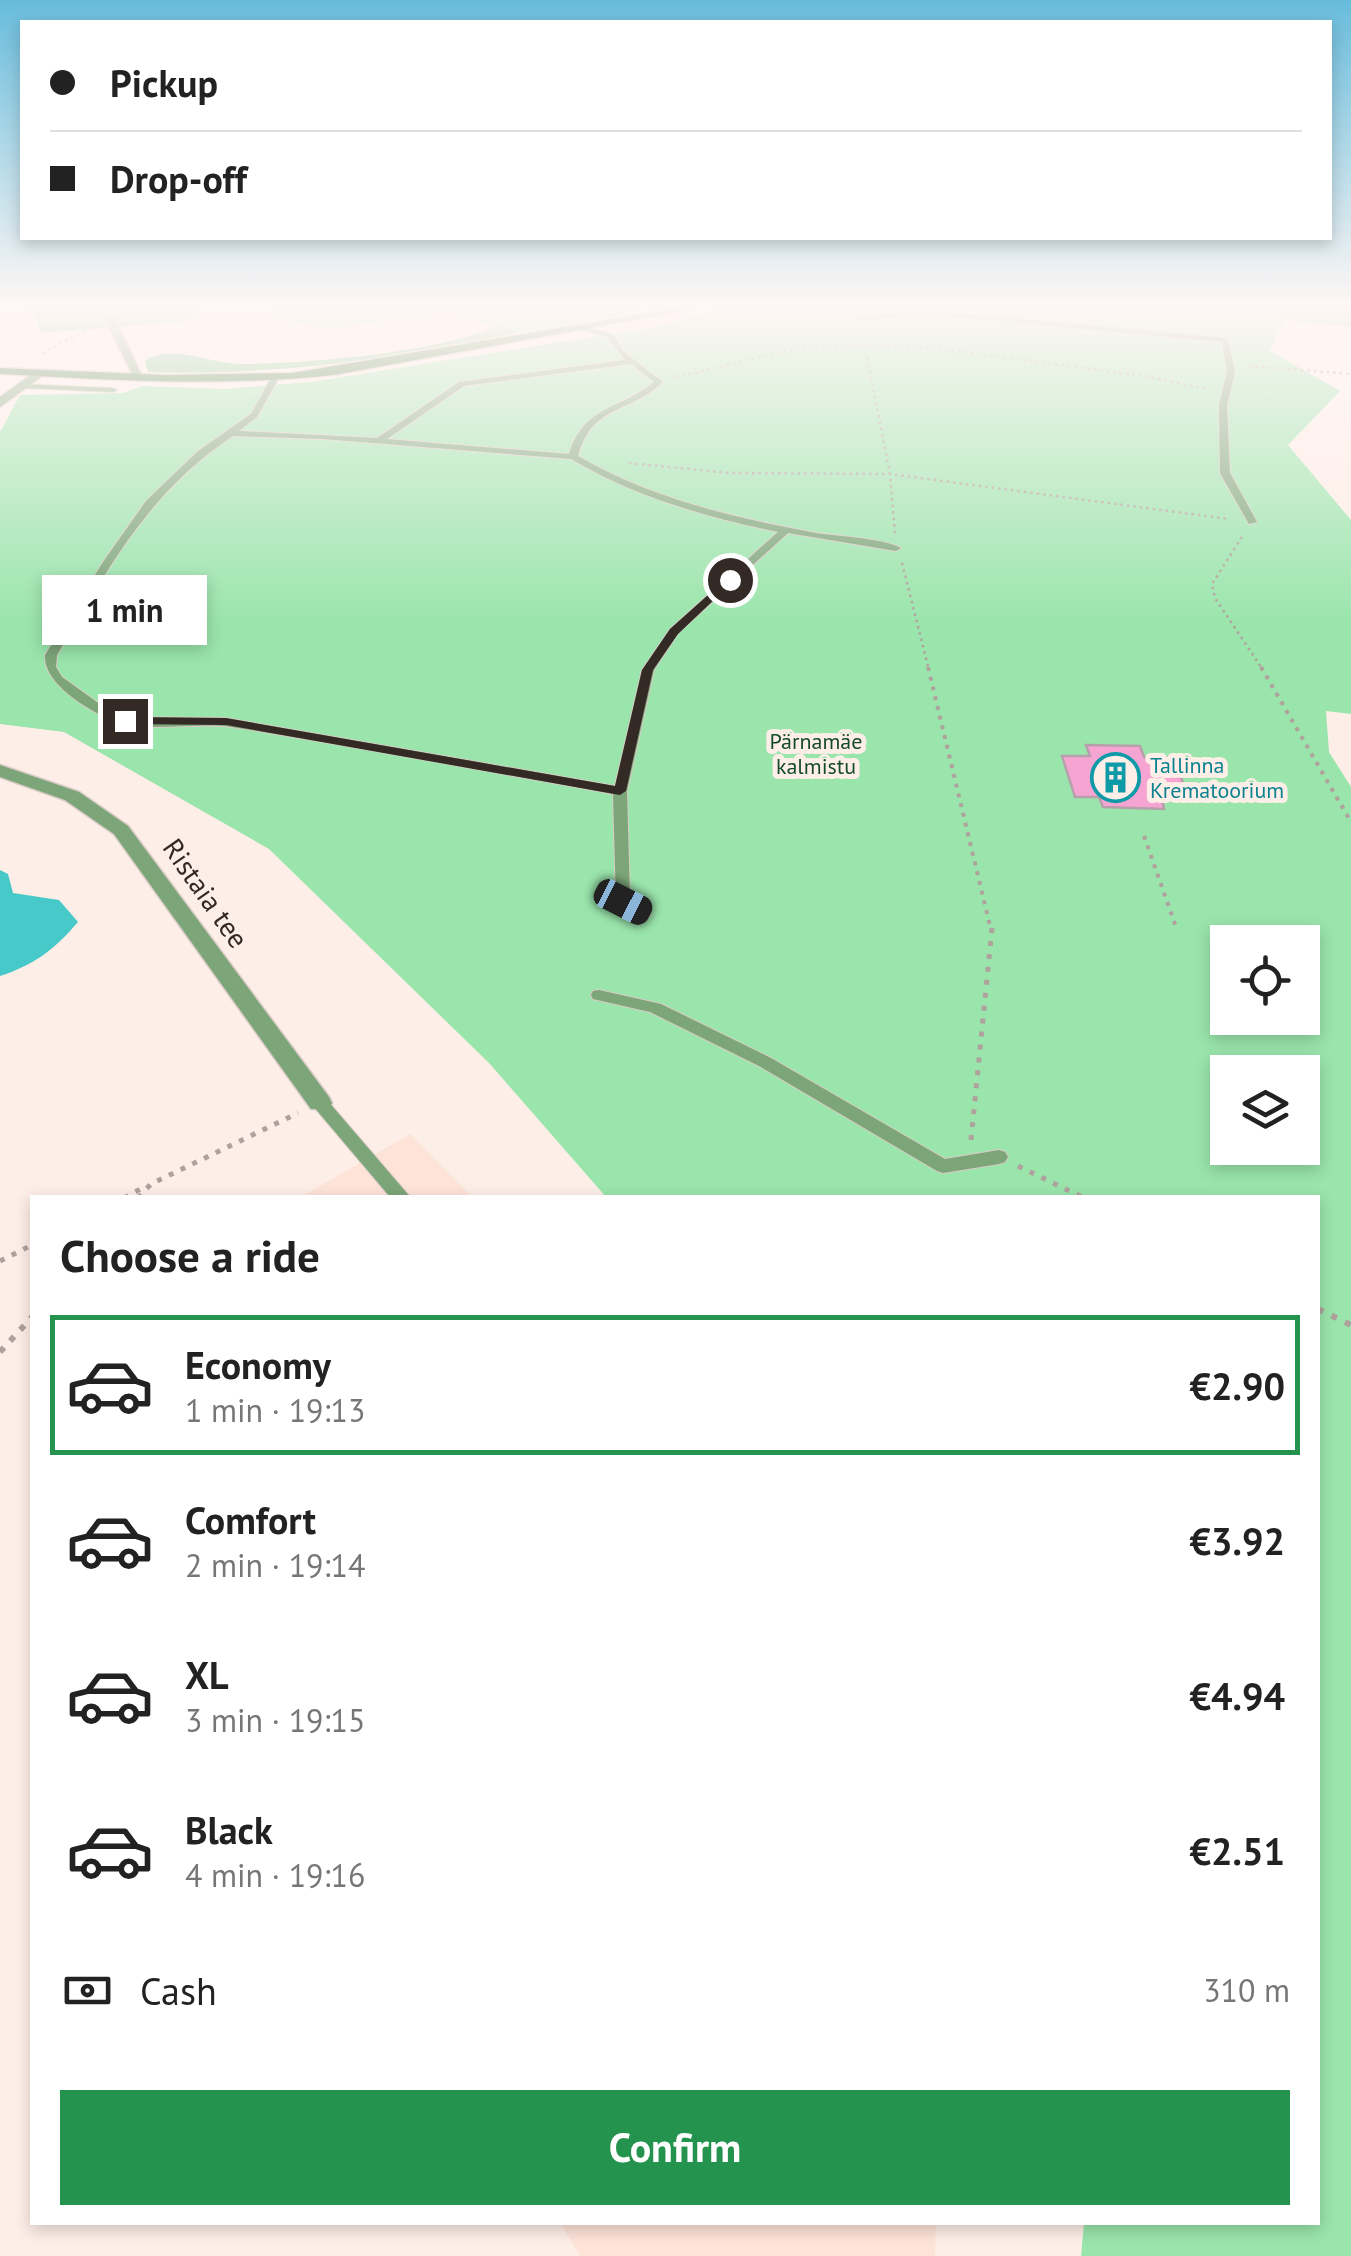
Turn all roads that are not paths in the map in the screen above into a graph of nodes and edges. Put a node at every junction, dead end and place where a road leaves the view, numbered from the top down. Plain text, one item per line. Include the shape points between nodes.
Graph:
1 (254, 414) edge
2 (419, 414) edge
3 (601, 414) edge
4 (1223, 414) edge
5 (231, 433) junction
6 (378, 441) junction
7 (573, 458) junction
8 (1252, 522) road end
9 (787, 529) junction
10 (896, 548) road end
11 (0, 771) edge
12 (620, 791) junction
13 (646, 913) dead end
14 (598, 995) dead end
15 (320, 1103) joint
16 (999, 1157) road end
17 (399, 1195) edge

1 - 5 lane
2 - 6 lane
3 - 7 lane via 577,435
4 - 8 lane via 1225,473
5 - 6 lane
5 - 12 lane via 194,454 137,519 51,654 58,679 125,721 226,722
6 - 7 lane
7 - 9 lane via 682,505
9 - 10 lane
9 - 12 lane via 674,632 648,670
11 - 15 street, Ristaia tee via 72,796 120,830
12 - 13 lane via 623,902
14 - 16 lane via 656,1008 765,1062 943,1166
15 - 17 lane

